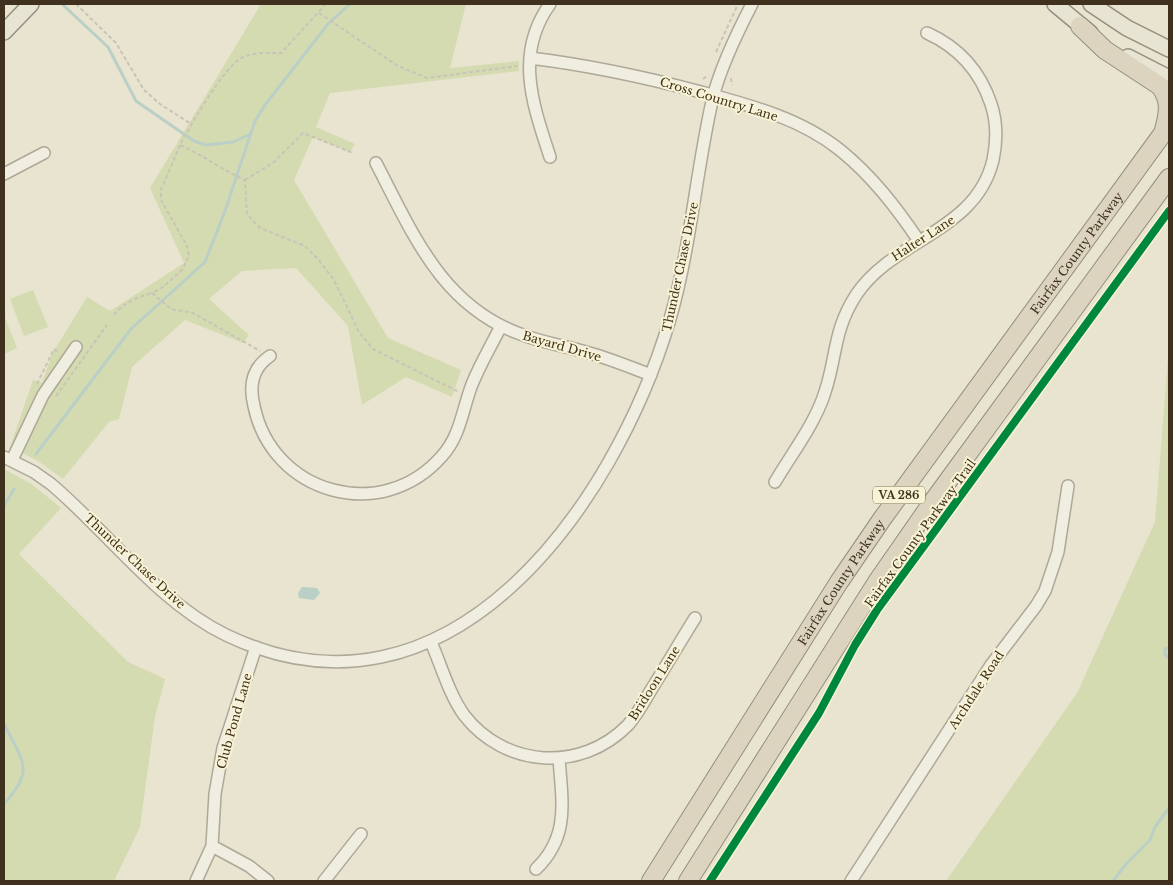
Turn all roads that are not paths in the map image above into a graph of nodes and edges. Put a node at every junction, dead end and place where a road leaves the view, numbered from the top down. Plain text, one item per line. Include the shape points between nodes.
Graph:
1 (31, 4) edge
2 (550, 4) edge
3 (752, 4) edge
4 (1055, 4) edge
5 (1091, 4) edge
6 (1080, 26) junction
7 (4, 32) edge
8 (927, 33) dead end
9 (1169, 49) edge
10 (530, 58) junction
11 (1169, 78) edge
12 (714, 95) junction
13 (1166, 129) edge
14 (44, 153) dead end
15 (550, 157) dead end
16 (376, 164) dead end
17 (4, 174) edge
18 (1169, 178) edge
19 (919, 241) junction
20 (502, 326) junction
21 (76, 347) dead end
22 (270, 356) road end
23 (651, 374) junction
24 (8, 458) edge
25 (776, 482) dead end
26 (1068, 486) dead end
27 (695, 618) dead end
28 (431, 642) junction
29 (256, 647) junction
30 (559, 758) junction
31 (361, 834) dead end
32 (212, 846) junction
33 (536, 869) dead end
34 (196, 881) edge
35 (268, 881) edge
36 (324, 881) edge
37 (651, 881) edge
38 (688, 881) edge
39 (851, 881) edge

1 - 7 main road
2 - 10 street via 539,23
3 - 12 street, Thunder Chase Drive
4 - 6 main road
5 - 9 main road
6 - 11 main road
6 - 13 highway via 1105,50 1160,86 1166,94 1169,109
8 - 19 street, Halter Lane via 953,48 980,78 993,109 996,132 991,166 973,201 949,224
10 - 12 street, Cross Country Lane via 618,71
10 - 15 street via 531,95
12 - 19 street, Cross Country Lane via 774,113 839,149 878,185
12 - 23 street, Thunder Chase Drive via 680,278
13 - 37 highway, Fairfax County Parkway / VA 286 via 882,519
14 - 17 street
16 - 20 street, Bayard Drive via 421,250 435,270 462,299
18 - 38 highway, VA 286 via 877,582
19 - 25 street, Halter Lane via 881,267 848,310 835,343 825,392 818,409
20 - 22 street via 475,377 460,426 443,455 406,484 379,492 351,494 316,485 293,471 268,445 260,429 252,384 258,367
20 - 23 street, Bayard Drive
21 - 24 street via 43,395
23 - 28 street, Thunder Chase Drive via 618,445 597,481 540,558 495,603 472,620
24 - 29 street, Thunder Chase Drive via 34,472 68,498 184,608 224,634
26 - 39 street, Archdale Road via 1058,552 1036,606 996,659
27 - 30 street, Bridoon Lane via 629,723 597,748
28 - 29 street, Thunder Chase Drive via 354,660 305,658
28 - 30 street, Bridoon Lane via 456,702 481,733 521,755
29 - 32 street, Club Pond Lane via 223,748
30 - 33 street via 562,825 553,849
31 - 36 street
32 - 34 street, Club Pond Lane
32 - 35 street via 250,866

